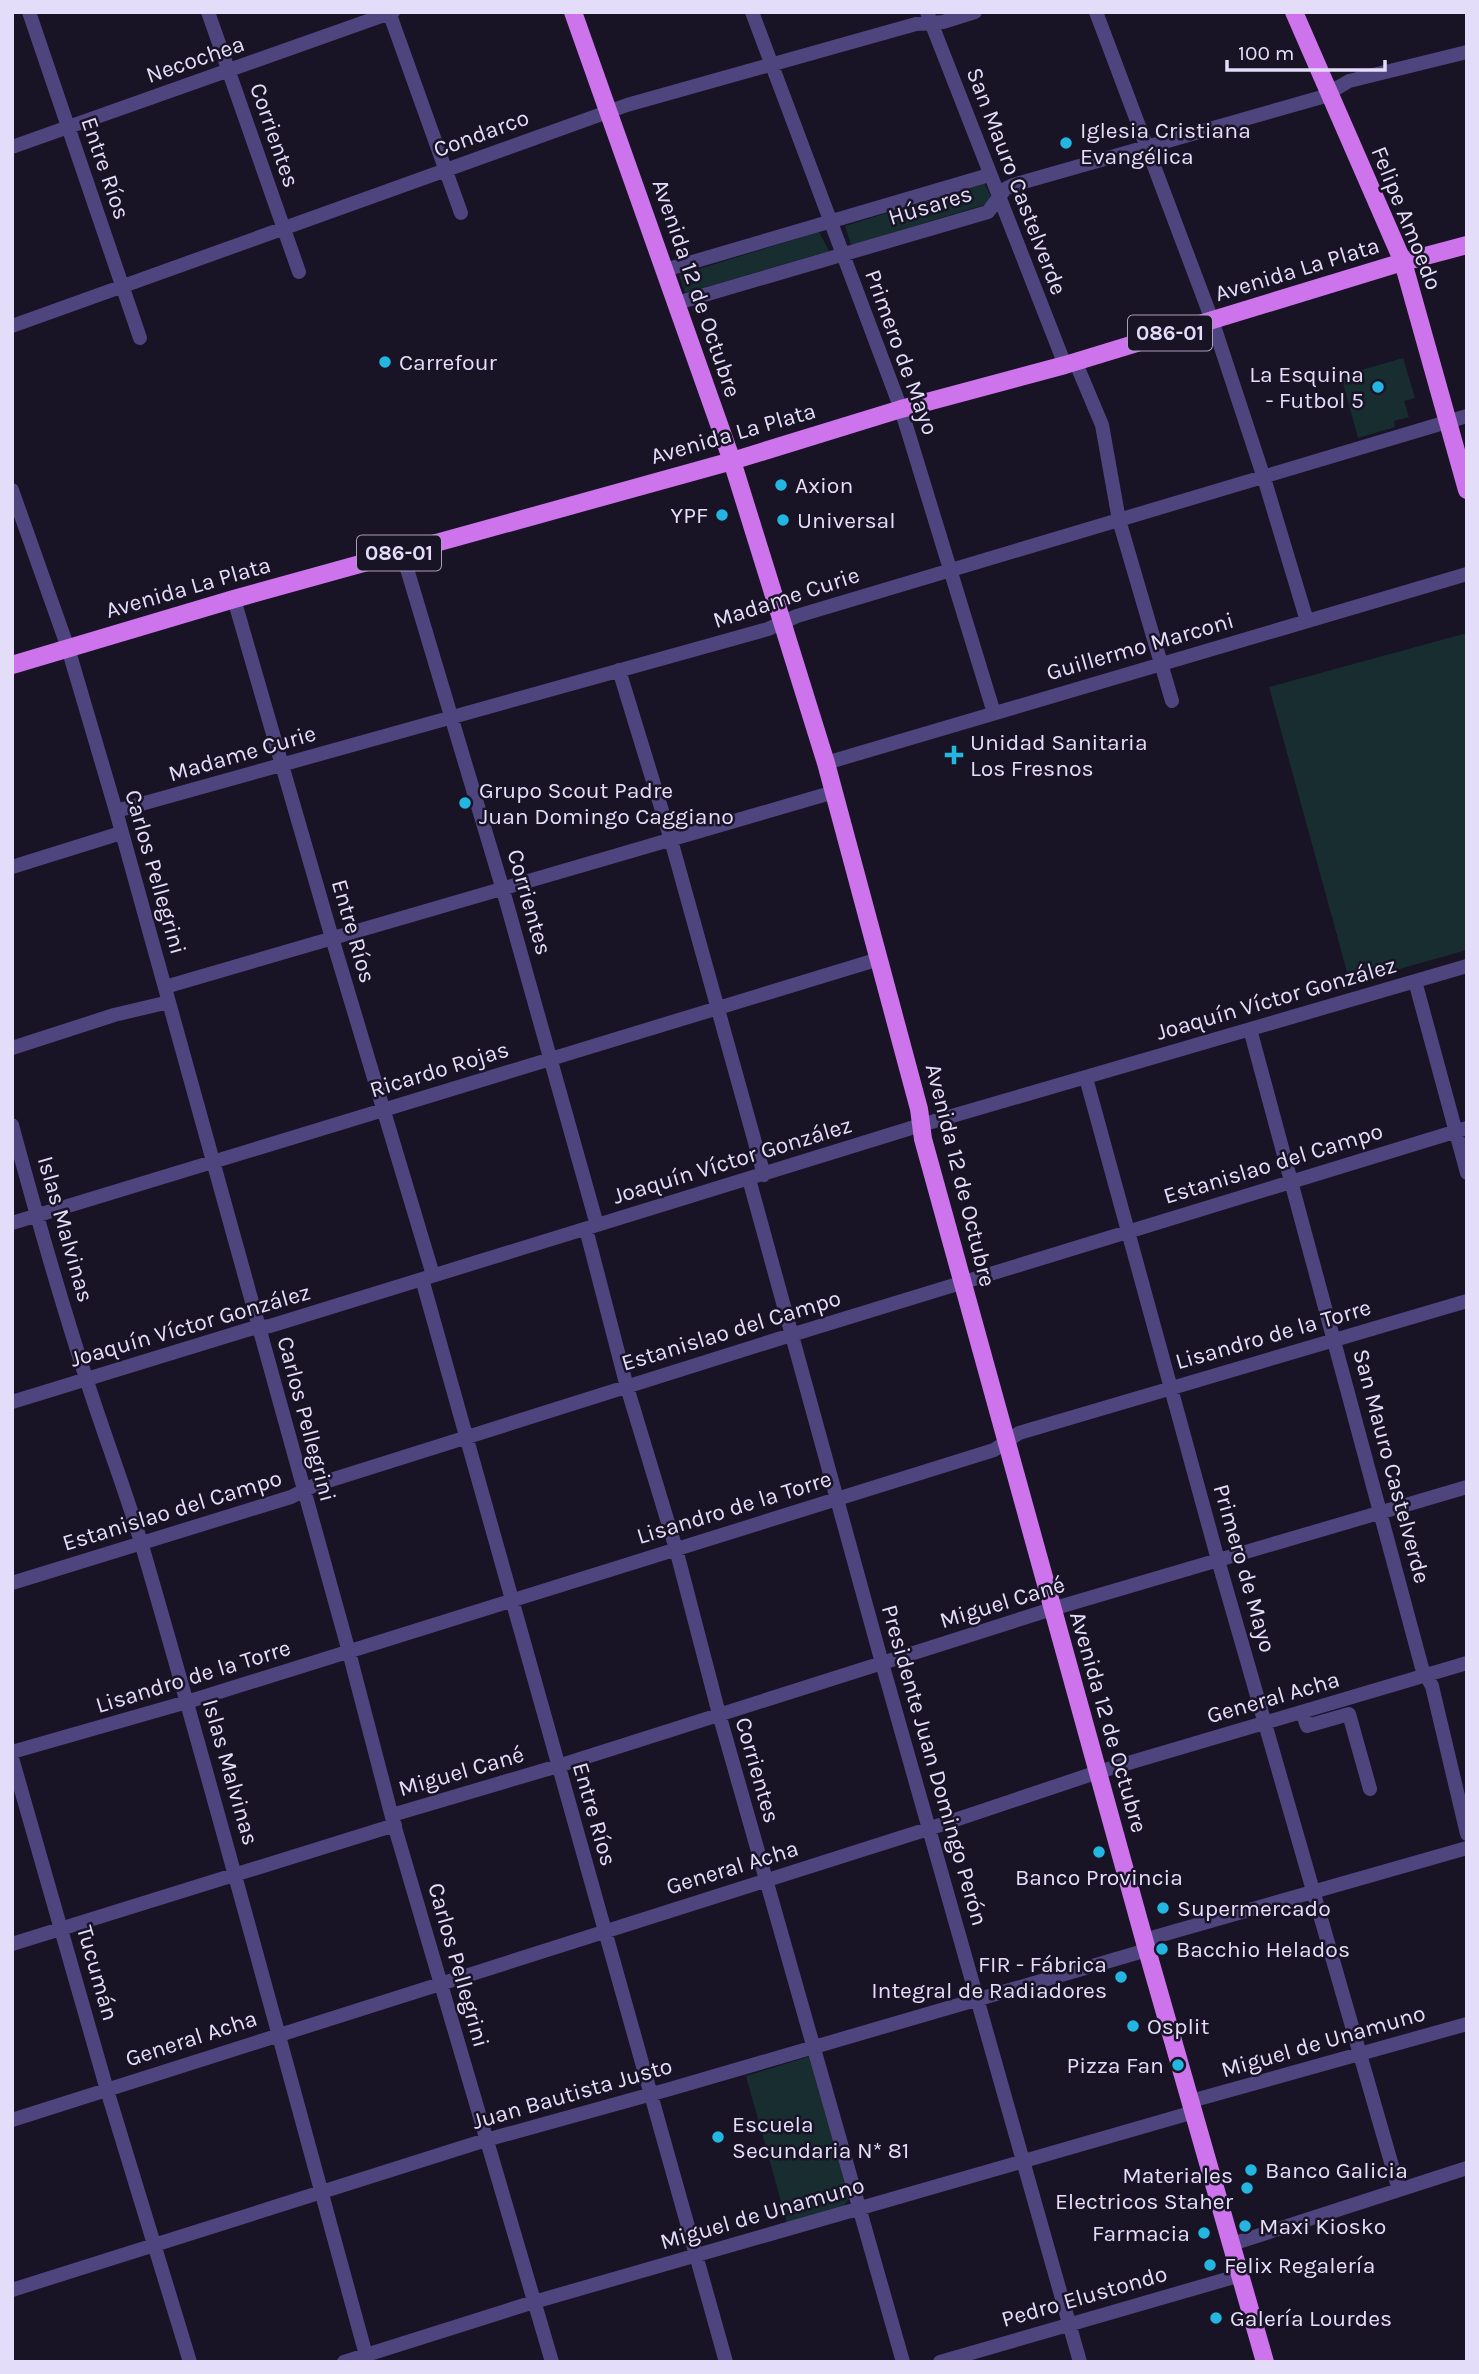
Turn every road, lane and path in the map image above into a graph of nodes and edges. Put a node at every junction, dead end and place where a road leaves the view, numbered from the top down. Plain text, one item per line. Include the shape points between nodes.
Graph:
1 (29, 12) edge
2 (208, 12) edge
3 (573, 12) edge
4 (752, 12) edge
5 (975, 12) edge
6 (1096, 12) edge
7 (1294, 12) edge
8 (390, 13) edge
9 (929, 17) edge
10 (1467, 52) edge
11 (771, 65) junction
12 (230, 71) junction
13 (1329, 93) junction
14 (609, 112) junction
15 (68, 128) junction
16 (1147, 145) junction
17 (12, 147) edge
18 (447, 169) junction
19 (989, 176) junction
20 (999, 198) junction
21 (461, 213) dead end
22 (830, 223) junction
23 (283, 228) junction
24 (1467, 245) edge
25 (842, 255) junction
26 (1403, 262) junction
27 (665, 270) junction
28 (299, 272) dead end
29 (122, 287) junction
30 (677, 303) junction
31 (1212, 320) junction
32 (12, 326) edge
33 (140, 338) dead end
34 (1070, 363) junction
35 (901, 409) junction
36 (1467, 416) edge
37 (1448, 421) junction
38 (732, 461) junction
39 (1264, 478) junction
40 (1467, 489) edge
41 (12, 490) edge
42 (1119, 520) junction
43 (402, 552) junction
44 (951, 571) junction
45 (1467, 574) edge
46 (234, 598) junction
47 (1307, 621) junction
48 (783, 622) junction
49 (68, 648) junction
50 (1161, 664) junction
51 (12, 665) edge
52 (619, 670) junction
53 (1172, 701) dead end
54 (994, 713) junction
55 (451, 717) junction
56 (826, 763) junction
57 (284, 765) junction
58 (834, 792) junction
59 (116, 811) junction
60 (121, 833) junction
61 (671, 840) junction
62 (12, 867) edge
63 (503, 890) junction
64 (332, 938) junction
65 (879, 959) junction
66 (1467, 966) edge
67 (1415, 981) junction
68 (165, 987) junction
69 (169, 1002) junction
70 (717, 1009) junction
71 (1250, 1030) junction
72 (12, 1048) edge
73 (551, 1058) junction
74 (1086, 1078) junction
75 (384, 1110) junction
76 (12, 1125) edge
77 (921, 1125) junction
78 (1461, 1129) edge
79 (213, 1163) junction
80 (1467, 1173) edge
81 (757, 1177) junction
82 (1292, 1182) junction
83 (37, 1216) junction
84 (12, 1223) edge
85 (592, 1227) junction
86 (1129, 1231) junction
87 (428, 1277) junction
88 (962, 1282) junction
89 (1467, 1301) edge
90 (259, 1328) junction
91 (791, 1335) junction
92 (1335, 1340) junction
93 (86, 1379) junction
94 (627, 1387) junction
95 (1170, 1388) junction
96 (12, 1402) edge
97 (467, 1439) junction
98 (1006, 1443) junction
99 (1467, 1487) edge
100 (303, 1492) junction
101 (837, 1499) junction
102 (1381, 1512) junction
103 (141, 1543) junction
104 (676, 1549) junction
105 (1218, 1560) junction
106 (12, 1583) edge
107 (513, 1601) junction
108 (1052, 1609) junction
109 (349, 1652) junction
110 (882, 1663) junction
111 (1467, 1663) edge
112 (1427, 1676) junction
113 (187, 1702) junction
114 (1303, 1712) junction
115 (719, 1714) junction
116 (1266, 1723) junction
117 (12, 1752) edge
118 (12, 1758) edge
119 (558, 1766) junction
120 (1098, 1772) junction
121 (1370, 1789) dead end
122 (393, 1820) junction
123 (928, 1829) junction
124 (1467, 1833) edge
125 (1467, 1847) edge
126 (236, 1874) junction
127 (766, 1880) junction
128 (1314, 1892) junction
129 (62, 1929) junction
130 (604, 1931) junction
131 (12, 1944) edge
132 (1145, 1945) junction
133 (440, 1982) junction
134 (978, 1999) junction
135 (1467, 2024) edge
136 (278, 2034) junction
137 (814, 2047) junction
138 (1361, 2054) junction
139 (107, 2090) junction
140 (650, 2094) junction
141 (1192, 2106) junction
142 (12, 2120) edge
143 (486, 2140) junction
144 (1024, 2161) junction
145 (1467, 2168) edge
146 (1399, 2190) junction
147 (321, 2191) junction
148 (860, 2207) junction
149 (1232, 2244) junction
150 (154, 2245) junction
151 (696, 2256) junction
152 (1241, 2275) junction
153 (12, 2290) edge
154 (534, 2302) junction
155 (1070, 2324) junction
156 (366, 2355) junction
157 (190, 2362) edge
158 (344, 2362) edge
159 (552, 2362) edge
160 (726, 2362) edge
161 (903, 2362) edge
162 (940, 2362) edge
163 (1080, 2362) edge
164 (1265, 2362) edge

1 - 15 street, Entre Ríos
2 - 12 street, Corrientes
3 - 14 main road, Avenida 12 de Octubre
4 - 11 street, Primero de Mayo
5 - 9 street, Condarco via 943,22
6 - 16 street
7 - 13 main road, Felipe Amoedo
8 - 12 street, Necochea
8 - 18 street
9 - 11 street, Condarco
9 - 19 street, San Mauro Castelverde
10 - 13 street, Húsares via 1349,81
11 - 14 street, Condarco
11 - 22 street, Primero de Mayo
12 - 15 street, Necochea
12 - 23 street, Corrientes
13 - 16 street, Húsares
13 - 26 main road, Felipe Amoedo
14 - 18 street, Condarco
14 - 27 main road, Avenida 12 de Octubre
15 - 17 street, Necochea
15 - 29 street, Entre Ríos
16 - 20 street, Húsares via 1013,185
16 - 31 street
18 - 21 street
18 - 23 street, Condarco
19 - 20 street, San Mauro Castelverde
19 - 22 street, Húsares
20 - 25 street, Húsares via 988,212
20 - 34 street, San Mauro Castelverde
22 - 25 street, Primero de Mayo
22 - 27 street, Húsares
23 - 28 street, Corrientes
23 - 29 street, Condarco
24 - 26 main road, Avenida La Plata / 086-01
25 - 30 street, Húsares
25 - 35 street, Primero de Mayo
26 - 31 main road, Avenida La Plata / 086-01
26 - 37 main road, Felipe Amoedo
27 - 30 main road, Avenida 12 de Octubre
29 - 32 street, Condarco
29 - 33 street, Entre Ríos
30 - 38 main road, Avenida 12 de Octubre
31 - 34 main road, Avenida La Plata / 086-01
31 - 39 street
34 - 35 main road, Avenida La Plata / 086-01
34 - 42 street, San Mauro Castelverde via 1095,403 1102,425
35 - 38 main road, Avenida La Plata / 086-01
35 - 44 street, Primero de Mayo
36 - 37 street, Madame Curie
37 - 39 street, Madame Curie
37 - 40 main road, Felipe Amoedo
38 - 43 main road, Avenida La Plata / 086-01
38 - 48 main road, Avenida 12 de Octubre
39 - 42 street, Madame Curie
39 - 47 street
41 - 49 street, Carlos Pellegrini
42 - 44 street, Madame Curie
42 - 50 street, San Mauro Castelverde
43 - 46 main road, Avenida La Plata / 086-01
43 - 55 street, Corrientes
44 - 48 street, Madame Curie
44 - 54 street, Primero de Mayo
45 - 47 street, Guillermo Marconi
46 - 49 main road, Avenida La Plata / 086-01
46 - 57 street, Entre Ríos
47 - 50 street, Guillermo Marconi
48 - 52 street, Madame Curie
48 - 56 main road, Avenida 12 de Octubre
49 - 51 main road, Avenida La Plata / 086-01
49 - 59 street, Carlos Pellegrini
50 - 53 street, San Mauro Castelverde
50 - 54 street, Guillermo Marconi
52 - 55 street, Madame Curie
52 - 61 street, Presidente Juan Domingo Perón
54 - 56 street, Guillermo Marconi
55 - 57 street, Madame Curie
55 - 63 street, Corrientes
56 - 58 main road, Avenida 12 de Octubre
57 - 59 street, Madame Curie
57 - 64 street, Entre Ríos
58 - 61 street
58 - 65 main road, Avenida 12 de Octubre
59 - 60 street, Carlos Pellegrini
60 - 62 street
60 - 68 street, Carlos Pellegrini
61 - 63 street
61 - 70 street, Presidente Juan Domingo Perón
63 - 64 street
63 - 73 street, Corrientes
64 - 68 street
64 - 75 street, Entre Ríos
65 - 70 street, Ricardo Rojas
65 - 77 main road, Avenida 12 de Octubre
66 - 67 street, Joaquín Víctor González
67 - 71 street, Joaquín Víctor González
67 - 78 street
68 - 69 street, Carlos Pellegrini
69 - 72 street
69 - 79 street, Carlos Pellegrini
70 - 73 street, Ricardo Rojas
70 - 81 street, Presidente Juan Domingo Perón
71 - 74 street, Joaquín Víctor González
71 - 82 street, San Mauro Castelverde
73 - 75 street, Ricardo Rojas
73 - 85 street, Corrientes
74 - 77 street, Joaquín Víctor González
74 - 86 street, Primero de Mayo
75 - 79 street, Ricardo Rojas
75 - 87 street, Entre Ríos
76 - 83 street, Islas Malvinas
77 - 81 street, Joaquín Víctor González
77 - 88 main road, Avenida 12 de Octubre
78 - 80 street
78 - 82 street, Estanislao del Campo
79 - 83 street, Ricardo Rojas
79 - 90 street, Carlos Pellegrini
81 - 85 street, Joaquín Víctor González
81 - 91 street, Presidente Juan Domingo Perón
82 - 86 street, Estanislao del Campo
82 - 92 street, San Mauro Castelverde
83 - 84 street, Ricardo Rojas
83 - 93 street, Islas Malvinas
85 - 87 street, Joaquín Víctor González
85 - 94 street, Corrientes
86 - 88 street, Estanislao del Campo
86 - 95 street, Primero de Mayo
87 - 90 street, Joaquín Víctor González
87 - 97 street, Entre Ríos
88 - 91 street, Estanislao del Campo
88 - 98 main road, Avenida 12 de Octubre
89 - 92 street, Lisandro de la Torre
90 - 93 street, Joaquín Víctor González
90 - 100 street, Carlos Pellegrini
91 - 94 street, Estanislao del Campo
91 - 101 street, Presidente Juan Domingo Perón
92 - 95 street, Lisandro de la Torre
92 - 102 street, San Mauro Castelverde
93 - 96 street, Joaquín Víctor González
93 - 103 street, Islas Malvinas
94 - 97 street, Estanislao del Campo
94 - 104 street, Corrientes
95 - 98 street, Lisandro de la Torre via 1019,1433
95 - 105 street, Primero de Mayo
97 - 100 street, Estanislao del Campo
97 - 107 street, Entre Ríos
98 - 101 street, Lisandro de la Torre
98 - 108 main road, Avenida 12 de Octubre
99 - 102 street, Miguel Cané
100 - 103 street, Estanislao del Campo
100 - 109 street, Carlos Pellegrini
101 - 104 street, Lisandro de la Torre
101 - 110 street, Presidente Juan Domingo Perón
102 - 105 street, Miguel Cané
102 - 112 street, San Mauro Castelverde
103 - 106 street, Estanislao del Campo
103 - 113 street, Islas Malvinas
104 - 107 street, Lisandro de la Torre
104 - 115 street, Corrientes
105 - 108 street, Miguel Cané
105 - 116 street, Primero de Mayo
107 - 109 street, Lisandro de la Torre
107 - 119 street, Entre Ríos
108 - 110 street, Miguel Cané
108 - 120 main road, Avenida 12 de Octubre
109 - 113 street, Lisandro de la Torre
109 - 122 street, Carlos Pellegrini
110 - 115 street, Miguel Cané
110 - 123 street, Presidente Juan Domingo Perón
111 - 112 street, General Acha
112 - 114 street, General Acha
112 - 124 street, San Mauro Castelverde
113 - 117 street, Lisandro de la Torre
113 - 126 street, Islas Malvinas
114 - 116 street, General Acha
114 - 121 street via 1307,1726 1349,1714
115 - 119 street, Miguel Cané
115 - 127 street, Corrientes
116 - 120 street, General Acha
116 - 128 street, Primero de Mayo
118 - 129 street, Tucumán
119 - 122 street, Miguel Cané
119 - 130 street, Entre Ríos
120 - 123 street, General Acha
120 - 132 main road, Avenida 12 de Octubre
122 - 126 street, Miguel Cané
122 - 133 street, Carlos Pellegrini
123 - 127 street, General Acha
123 - 134 street, Presidente Juan Domingo Perón
125 - 128 street, Juan Bautista Justo
126 - 129 street, Miguel Cané
126 - 136 street, Islas Malvinas
127 - 130 street, General Acha
127 - 137 street, Corrientes
128 - 132 street, Juan Bautista Justo
128 - 138 street, Primero de Mayo
129 - 131 street, Miguel Cané
129 - 139 street, Tucumán
130 - 133 street, General Acha
130 - 140 street, Entre Ríos
132 - 134 street, Juan Bautista Justo
132 - 141 main road, Avenida 12 de Octubre
133 - 136 street, General Acha
133 - 143 street, Carlos Pellegrini
134 - 137 street, Juan Bautista Justo
134 - 144 street, Presidente Juan Domingo Perón
135 - 138 street, Miguel de Unamuno
136 - 139 street, General Acha
136 - 147 street, Islas Malvinas
137 - 140 street, Juan Bautista Justo
137 - 148 street, Corrientes
138 - 141 street, Miguel de Unamuno
138 - 146 street, Primero de Mayo
139 - 142 street, General Acha
139 - 150 street, Tucumán
140 - 143 street, Juan Bautista Justo
140 - 151 street, Entre Ríos
141 - 144 street, Miguel de Unamuno
141 - 149 main road, Avenida 12 de Octubre
143 - 147 street, Juan Bautista Justo
143 - 154 street, Carlos Pellegrini
144 - 148 street, Miguel de Unamuno
144 - 155 street, Presidente Juan Domingo Perón
145 - 146 street
146 - 149 street
147 - 150 street, Juan Bautista Justo
147 - 156 street, Islas Malvinas
148 - 151 street, Miguel de Unamuno
148 - 161 street, Corrientes
149 - 152 main road, Avenida 12 de Octubre
150 - 153 street, Juan Bautista Justo
150 - 157 street, Tucumán
151 - 154 street, Miguel de Unamuno
151 - 160 street, Entre Ríos
152 - 155 street, Pedro Elustondo
152 - 164 main road, Avenida 12 de Octubre
154 - 156 street, Miguel de Unamuno
154 - 159 street, Carlos Pellegrini
155 - 162 street, Pedro Elustondo
155 - 163 street, Presidente Juan Domingo Perón
156 - 158 street, Miguel de Unamuno

